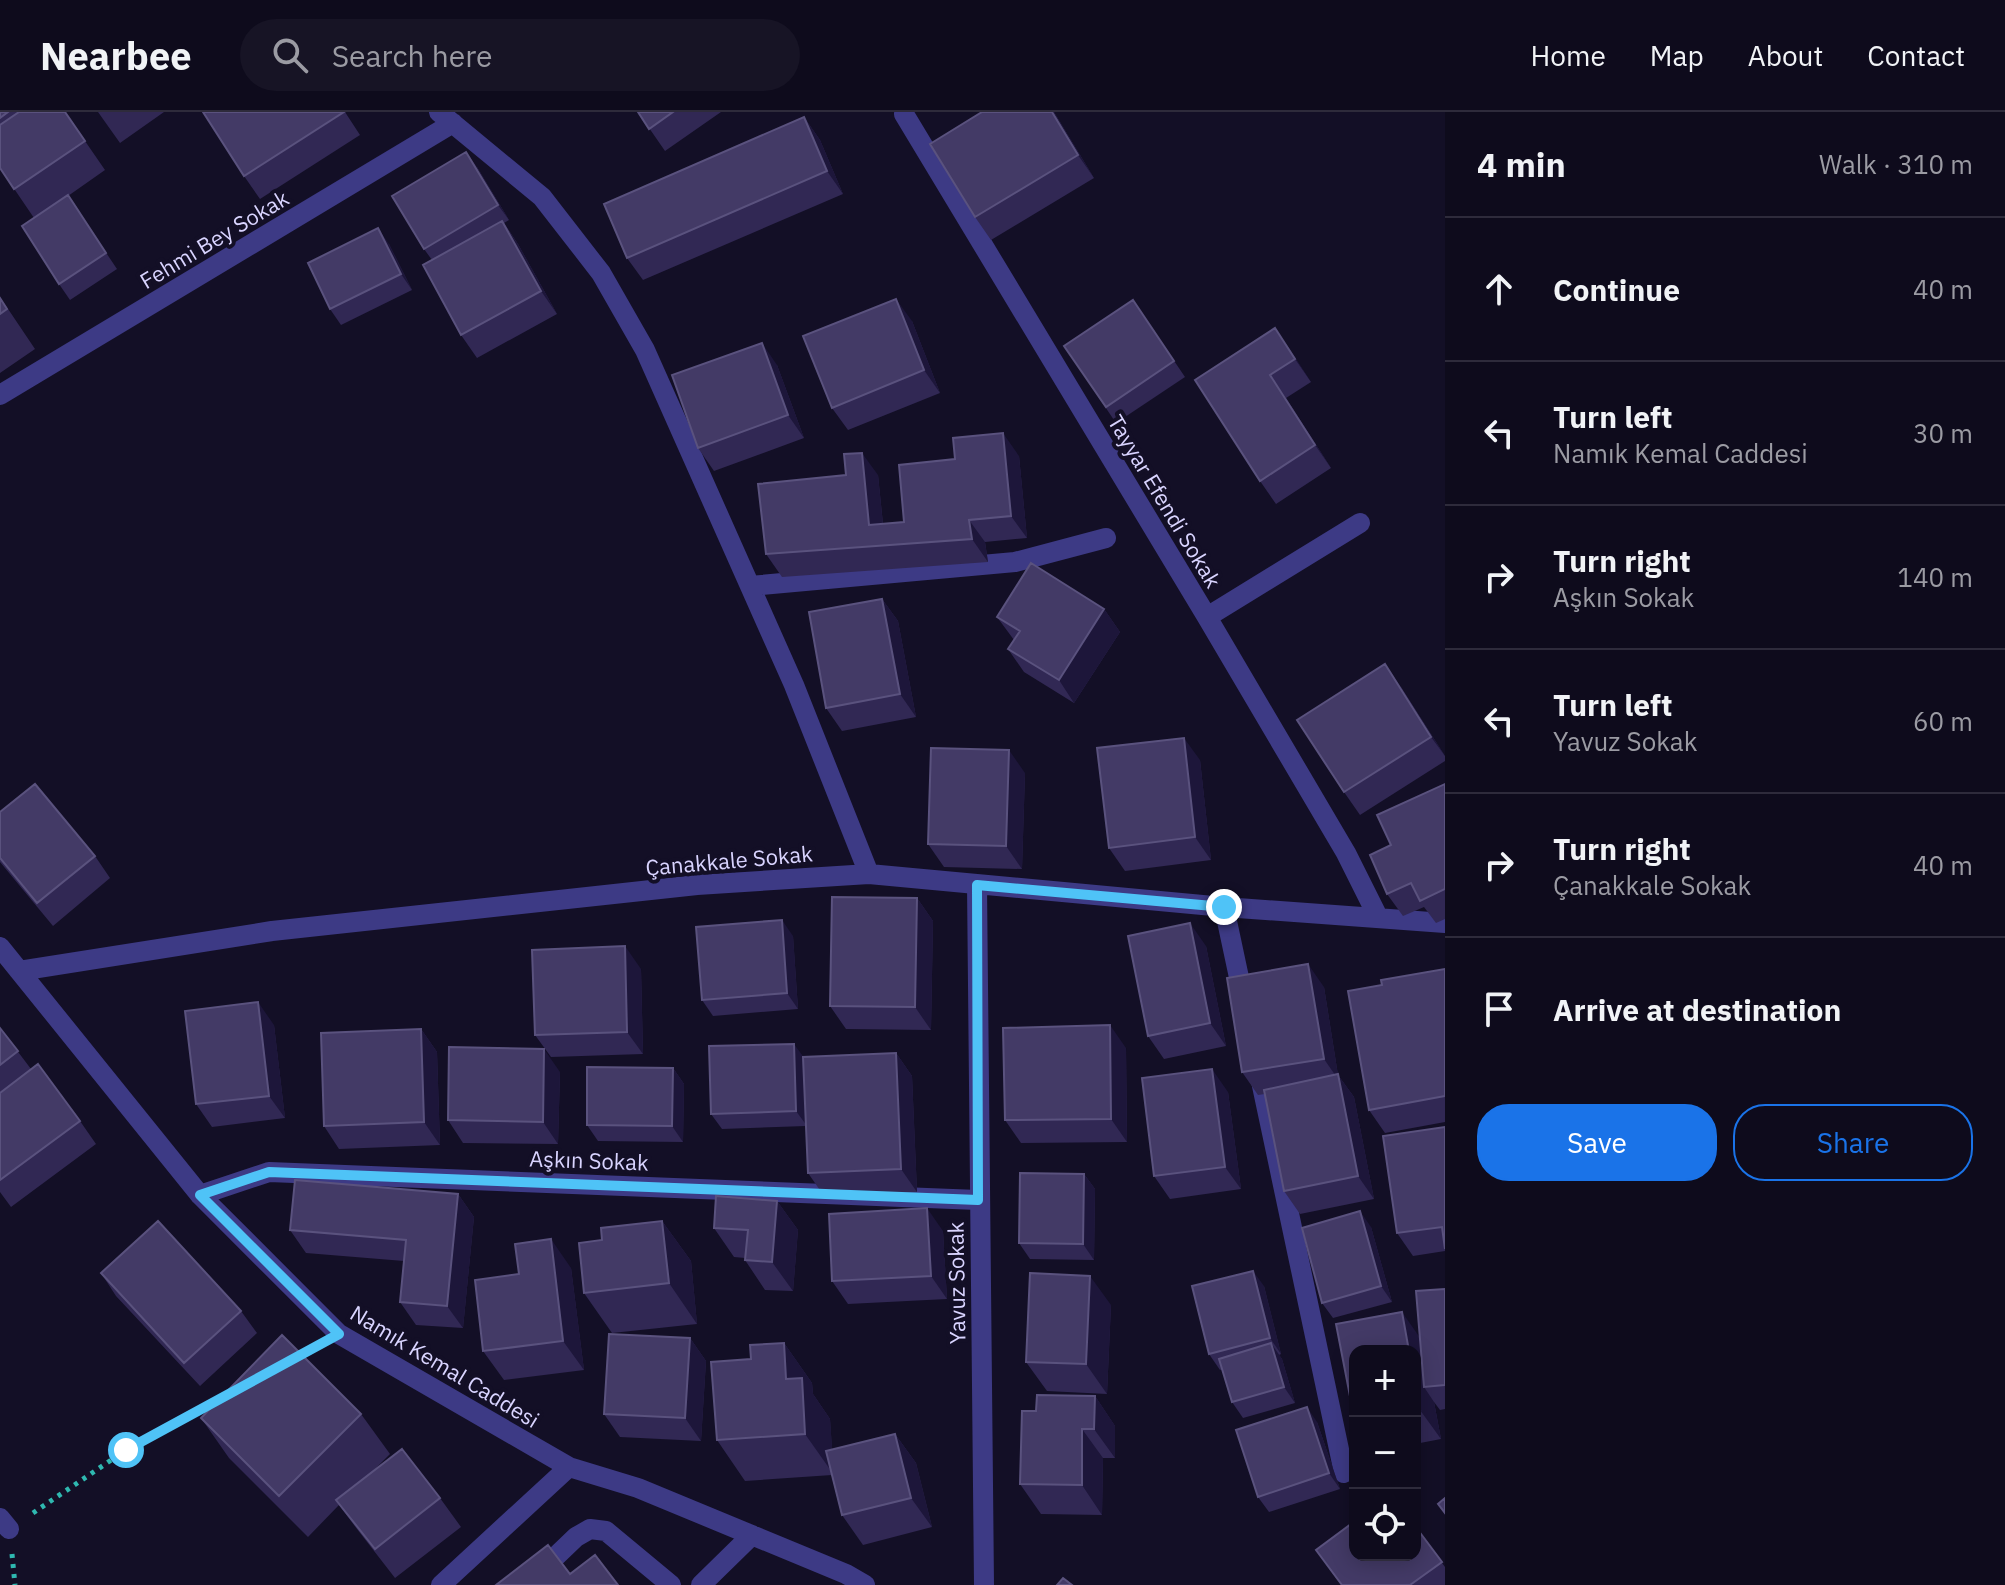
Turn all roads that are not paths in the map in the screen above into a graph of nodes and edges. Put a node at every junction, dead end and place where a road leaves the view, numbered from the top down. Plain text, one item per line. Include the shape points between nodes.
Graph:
1 (904, 114) dead end
2 (446, 118) edge
3 (0, 395) edge
4 (1360, 523) dead end
5 (1106, 538) dead end
6 (750, 586) junction
7 (1207, 617) junction
8 (869, 874) junction
9 (977, 885) junction
10 (1224, 907) junction
11 (1378, 917) junction
12 (1445, 923) edge
13 (0, 947) edge
14 (19, 971) junction
15 (1247, 1014) edge
16 (1253, 1044) edge
17 (200, 1195) junction
18 (978, 1200) junction
19 (569, 1467) junction
20 (1344, 1473) dead end
21 (752, 1535) junction
22 (441, 1585) edge
23 (526, 1585) edge
24 (671, 1585) edge
25 (701, 1585) edge
26 (865, 1585) edge
27 (984, 1585) edge

1 - 7 street, Tayyar Efendi Sokak
2 - 3 street, Fehmi Bey Sokak
2 - 6 street via 542,197 601,273 645,350
4 - 7 street
5 - 6 street via 1015,562
6 - 8 street
7 - 11 street, Tayyar Efendi Sokak
8 - 9 street, Çanakkale Sokak
8 - 14 street, Çanakkale Sokak via 697,885 272,931
9 - 10 street, Çanakkale Sokak
9 - 18 street, Yavuz Sokak
10 - 11 street, Çanakkale Sokak
10 - 15 street
11 - 12 street, Çanakkale Sokak
13 - 14 street, Namık Kemal Caddesi
14 - 17 street, Namık Kemal Caddesi
16 - 20 street
17 - 18 street, Aşkın Sokak via 269,1172
17 - 19 street, Namık Kemal Caddesi via 339,1334
18 - 27 street, Yavuz Sokak
19 - 21 street, Namık Kemal Caddesi via 638,1488
19 - 22 street
21 - 25 street
21 - 26 street, Namık Kemal Caddesi
23 - 24 street via 590,1529 606,1531

